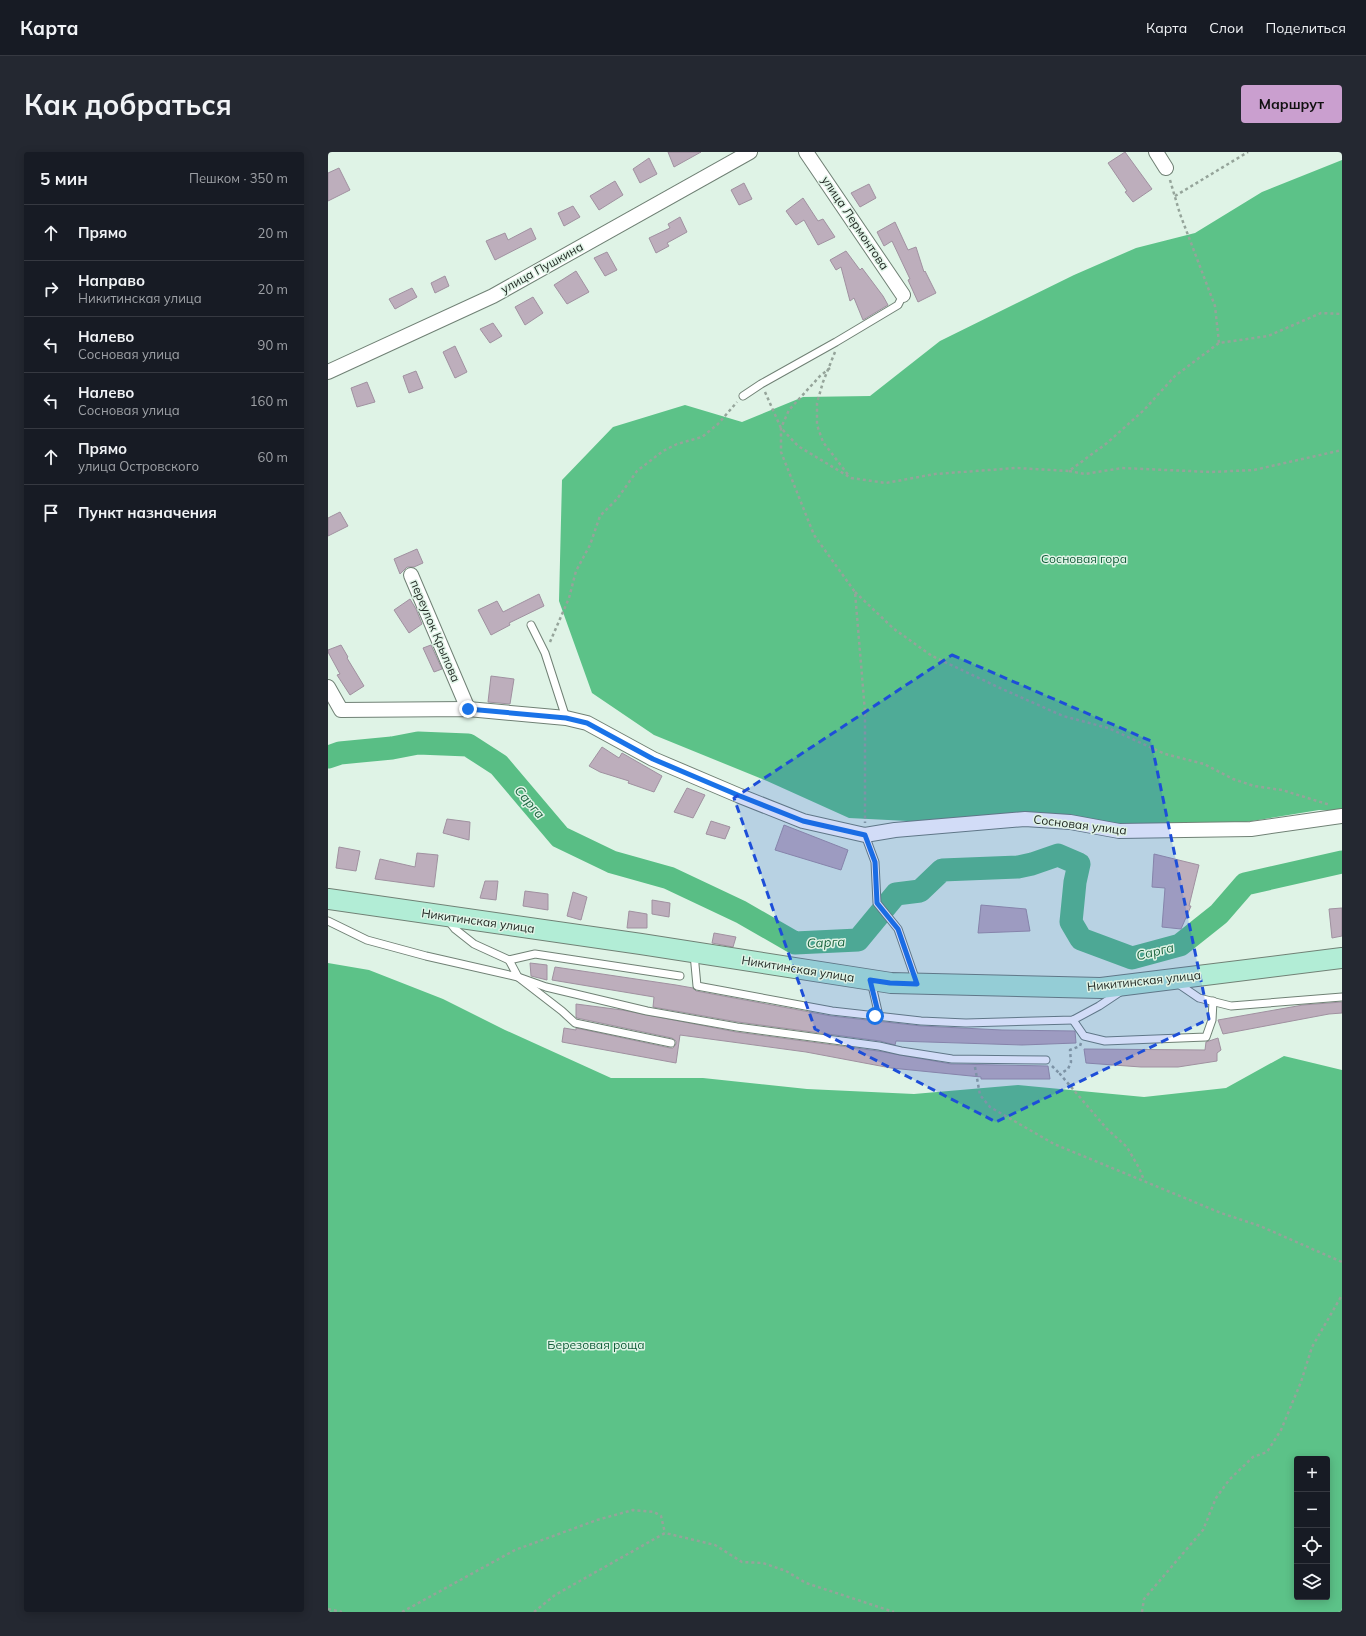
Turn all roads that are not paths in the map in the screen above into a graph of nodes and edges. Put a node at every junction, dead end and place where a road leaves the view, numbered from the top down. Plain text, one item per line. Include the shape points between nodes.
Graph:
1 (750, 152) edge
2 (806, 152) edge
3 (1156, 152) edge
4 (1166, 168) road end
5 (903, 294) joint
6 (328, 372) edge
7 (743, 396) road end
8 (411, 574) dead end
9 (531, 625) dead end
10 (328, 687) edge
11 (468, 709) junction
12 (566, 718) junction
13 (1337, 811) edge
14 (865, 835) junction
15 (328, 899) edge
16 (445, 916) junction
17 (328, 921) edge
18 (694, 952) junction
19 (1342, 958) edge
20 (509, 960) junction
21 (680, 976) dead end
22 (518, 977) junction
23 (870, 980) junction
24 (1172, 980) junction
25 (917, 984) junction
26 (1130, 985) junction
27 (1342, 997) edge
28 (1213, 1001) junction
29 (879, 1016) junction
30 (1073, 1020) junction
31 (671, 1043) dead end
32 (1046, 1060) dead end

1 - 6 street, улица Пушкина via 493,296
2 - 5 street, улица Лермонтова
3 - 4 street
5 - 7 lane via 898,305
8 - 11 street, переулок Крылова
9 - 12 lane via 544,653
10 - 11 street, Сосновая улица via 341,710
11 - 12 street, Сосновая улица
12 - 14 street, Сосновая улица via 587,723 653,759 803,821
13 - 14 street, Сосновая улица via 1251,829 1119,831 1070,822 1025,819
14 - 25 lane via 875,862 877,903 898,929
15 - 16 street, Никитинская улица
16 - 18 street, Никитинская улица
16 - 20 lane via 455,929 474,944
17 - 22 lane via 367,940
18 - 23 street, Никитинская улица
18 - 29 lane via 697,986 832,1011
19 - 24 street, Никитинская улица
20 - 21 lane via 535,954
20 - 22 lane
22 - 31 lane via 575,1023
22 - 32 lane via 546,987 655,1012 737,1027 952,1058
23 - 25 street, Никитинская улица
23 - 29 lane
24 - 26 street, Никитинская улица
24 - 28 lane via 1199,998
25 - 26 street, Никитинская улица via 1101,988
26 - 30 lane
27 - 28 lane via 1231,1006
28 - 30 lane via 1212,1020 1206,1037 1106,1041 1084,1036
29 - 30 lane via 921,1022

